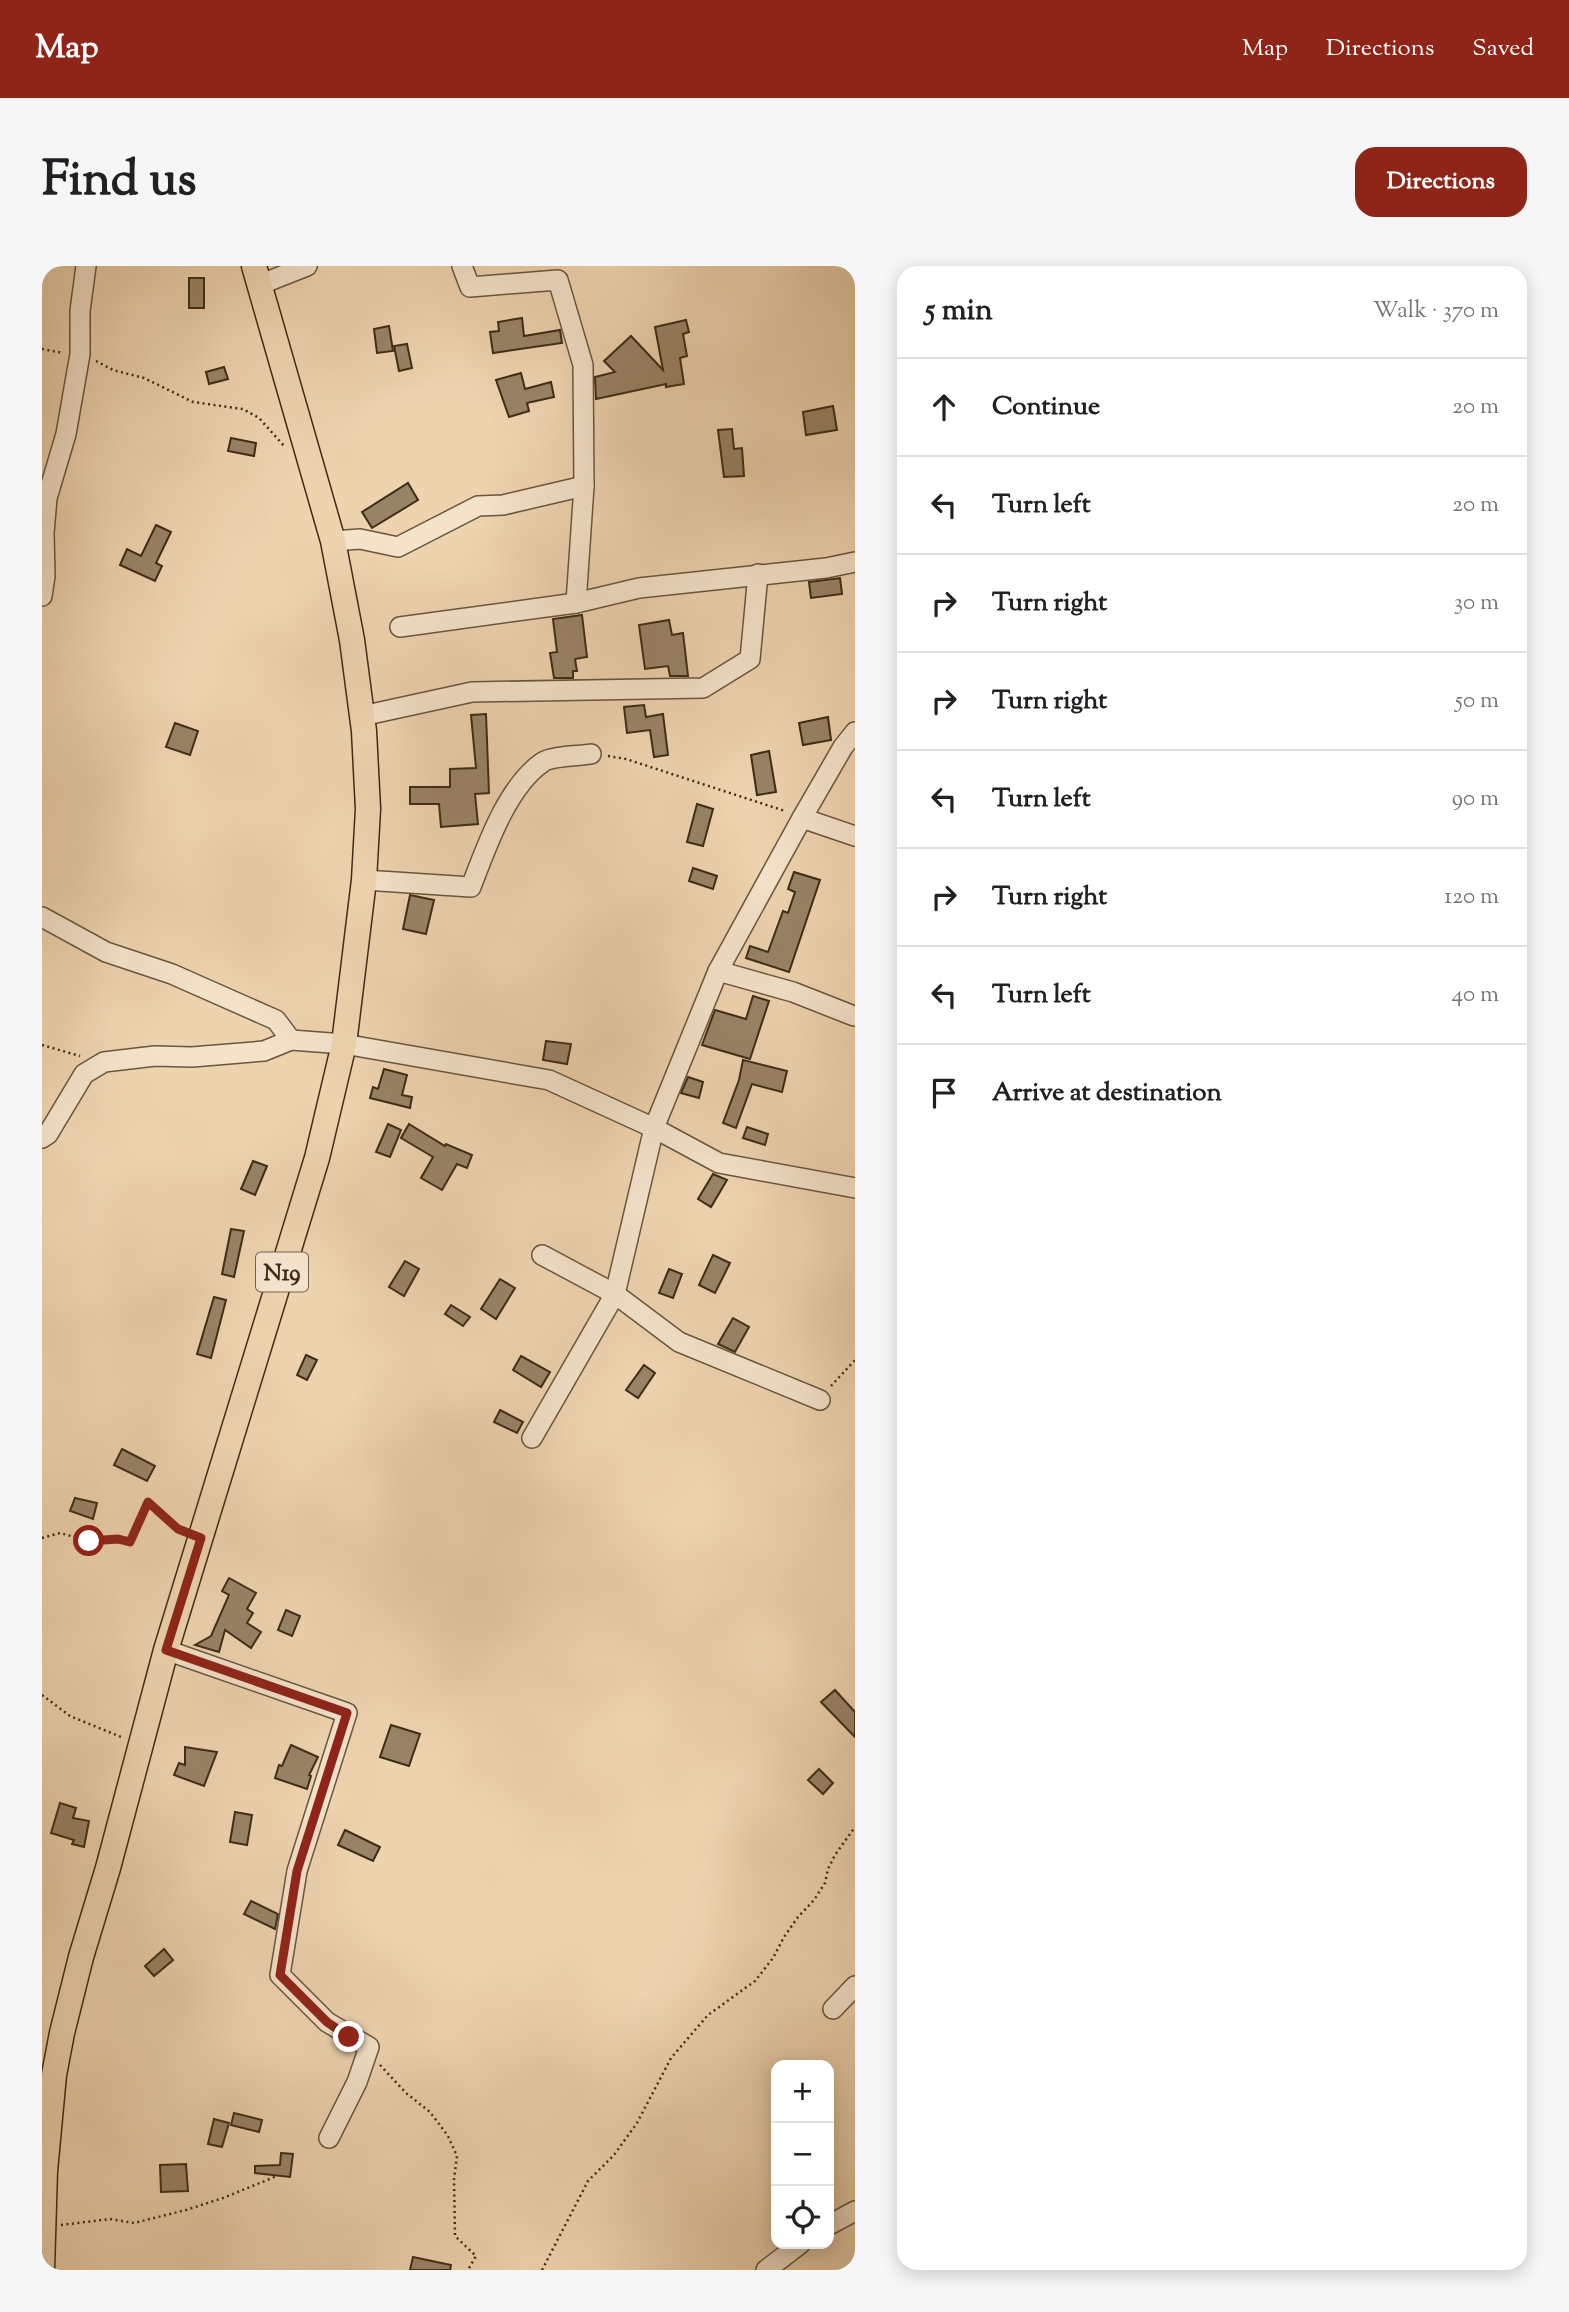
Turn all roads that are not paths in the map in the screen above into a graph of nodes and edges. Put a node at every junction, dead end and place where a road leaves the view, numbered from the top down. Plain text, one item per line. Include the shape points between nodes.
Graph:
1 (86, 266) edge
2 (307, 266) edge
3 (463, 266) edge
4 (257, 275) edge
5 (584, 486) junction
6 (334, 541) junction
7 (855, 562) edge
8 (758, 574) junction
9 (42, 596) edge
10 (576, 603) junction
11 (400, 627) dead end
12 (362, 716) junction
13 (855, 732) edge
14 (591, 754) road end
15 (802, 818) junction
16 (855, 836) edge
17 (364, 880) junction
18 (42, 917) edge
19 (718, 971) junction
20 (854, 1016) edge
21 (291, 1040) junction
22 (344, 1044) junction
23 (654, 1128) junction
24 (42, 1139) edge
25 (855, 1188) edge
26 (542, 1255) dead end
27 (615, 1294) junction
28 (820, 1400) road end
29 (533, 1438) dead end
30 (166, 1650) junction
31 (855, 1986) edge
32 (833, 2009) dead end
33 (330, 2138) dead end
34 (855, 2211) edge
35 (834, 2222) edge
36 (42, 2240) edge
37 (793, 2249) edge
38 (42, 2270) edge
39 (766, 2270) edge

1 - 9 street via 80,354 66,434 47,498
2 - 4 street
3 - 5 street via 470,287 558,280 583,365
4 - 6 main road, N19
5 - 6 street via 503,505 478,506 398,547 360,539
5 - 10 street
6 - 12 main road, N19
7 - 8 street
8 - 10 street via 639,588
8 - 12 street via 750,659 703,688 472,692
10 - 11 street
12 - 17 main road, N19 via 368,809
13 - 15 street
14 - 17 street via 545,760 525,779 494,824 471,887
15 - 16 street
15 - 19 street
17 - 22 main road, N19
18 - 21 street via 106,952 172,974 276,1020
19 - 20 street via 793,992
19 - 23 street
21 - 22 street
21 - 24 street via 264,1051 104,1062 84,1074
22 - 23 street via 549,1080
22 - 30 main road, N19 via 317,1158
23 - 25 street via 719,1163
23 - 27 street
26 - 27 street
27 - 28 street via 679,1342
27 - 29 street
30 - 33 street via 347,1713 297,1871 280,1975 327,2022 369,2047
30 - 36 main road, N19 via 60,2044 46,2158
31 - 32 street
34 - 35 street
36 - 38 main road, N19
37 - 39 street

